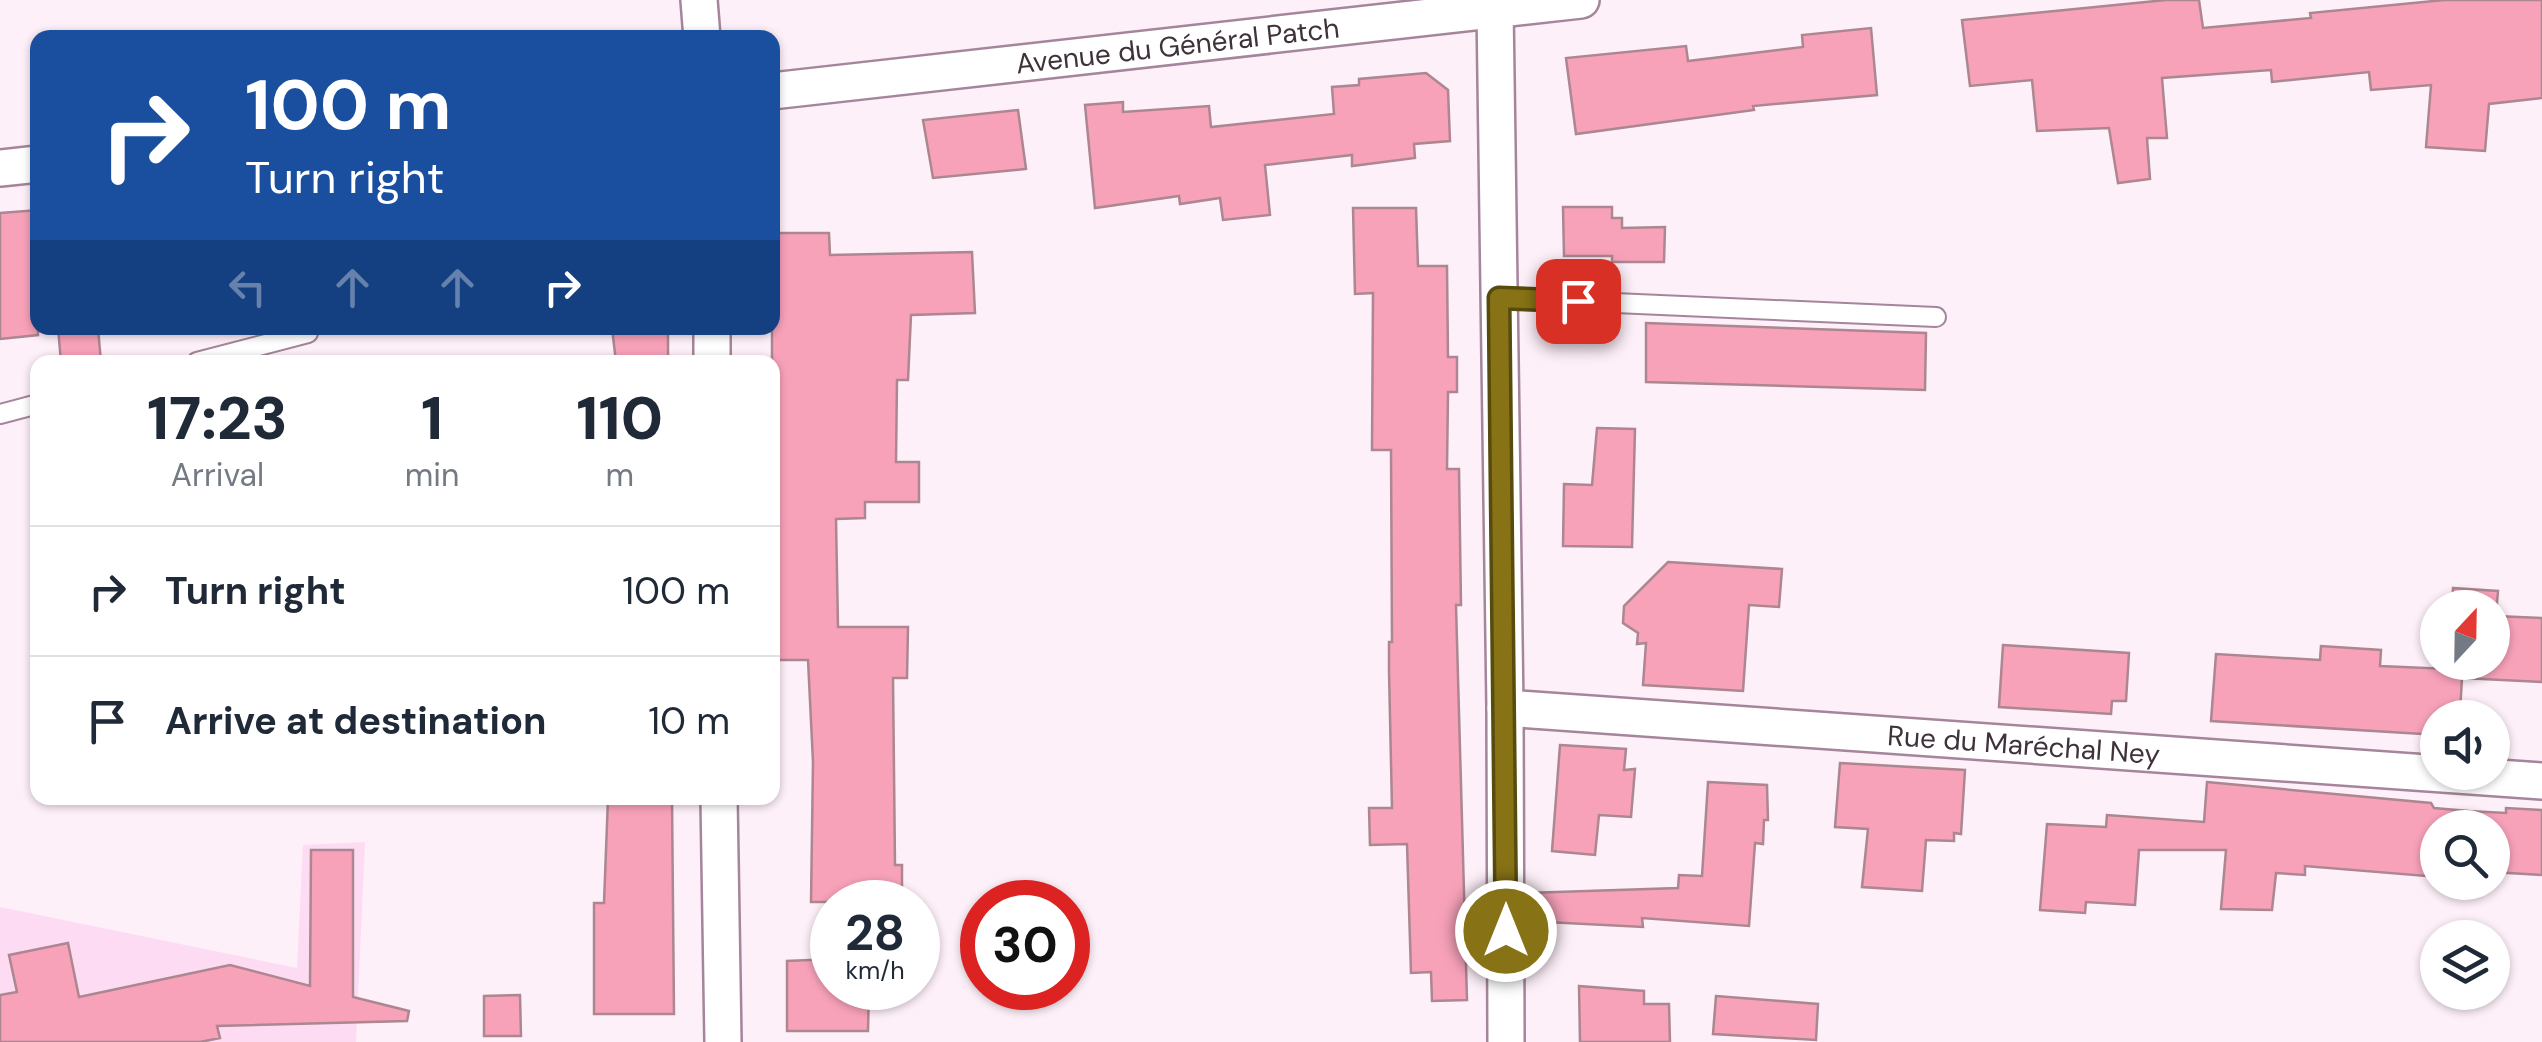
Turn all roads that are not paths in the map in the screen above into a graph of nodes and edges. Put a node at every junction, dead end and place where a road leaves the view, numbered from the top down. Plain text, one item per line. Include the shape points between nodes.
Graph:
1 (699, 0) edge
2 (1580, 0) edge
3 (1495, 8) junction
4 (701, 30) edge
5 (780, 90) edge
6 (30, 165) edge
7 (0, 168) edge
8 (1499, 298) junction
9 (1936, 317) dead end
10 (300, 335) edge
11 (224, 355) edge
12 (30, 406) edge
13 (0, 414) edge
14 (1505, 708) junction
15 (2542, 780) edge
16 (720, 805) edge
17 (724, 1042) edge
18 (1506, 1042) edge

1 - 4 street
2 - 3 street, Avenue du Général Patch
3 - 5 street, Avenue du Général Patch
3 - 8 street
6 - 7 street
8 - 9 lane
8 - 14 street
10 - 11 lane
12 - 13 lane
14 - 15 street, Rue du Maréchal Ney
14 - 18 street
16 - 17 street

